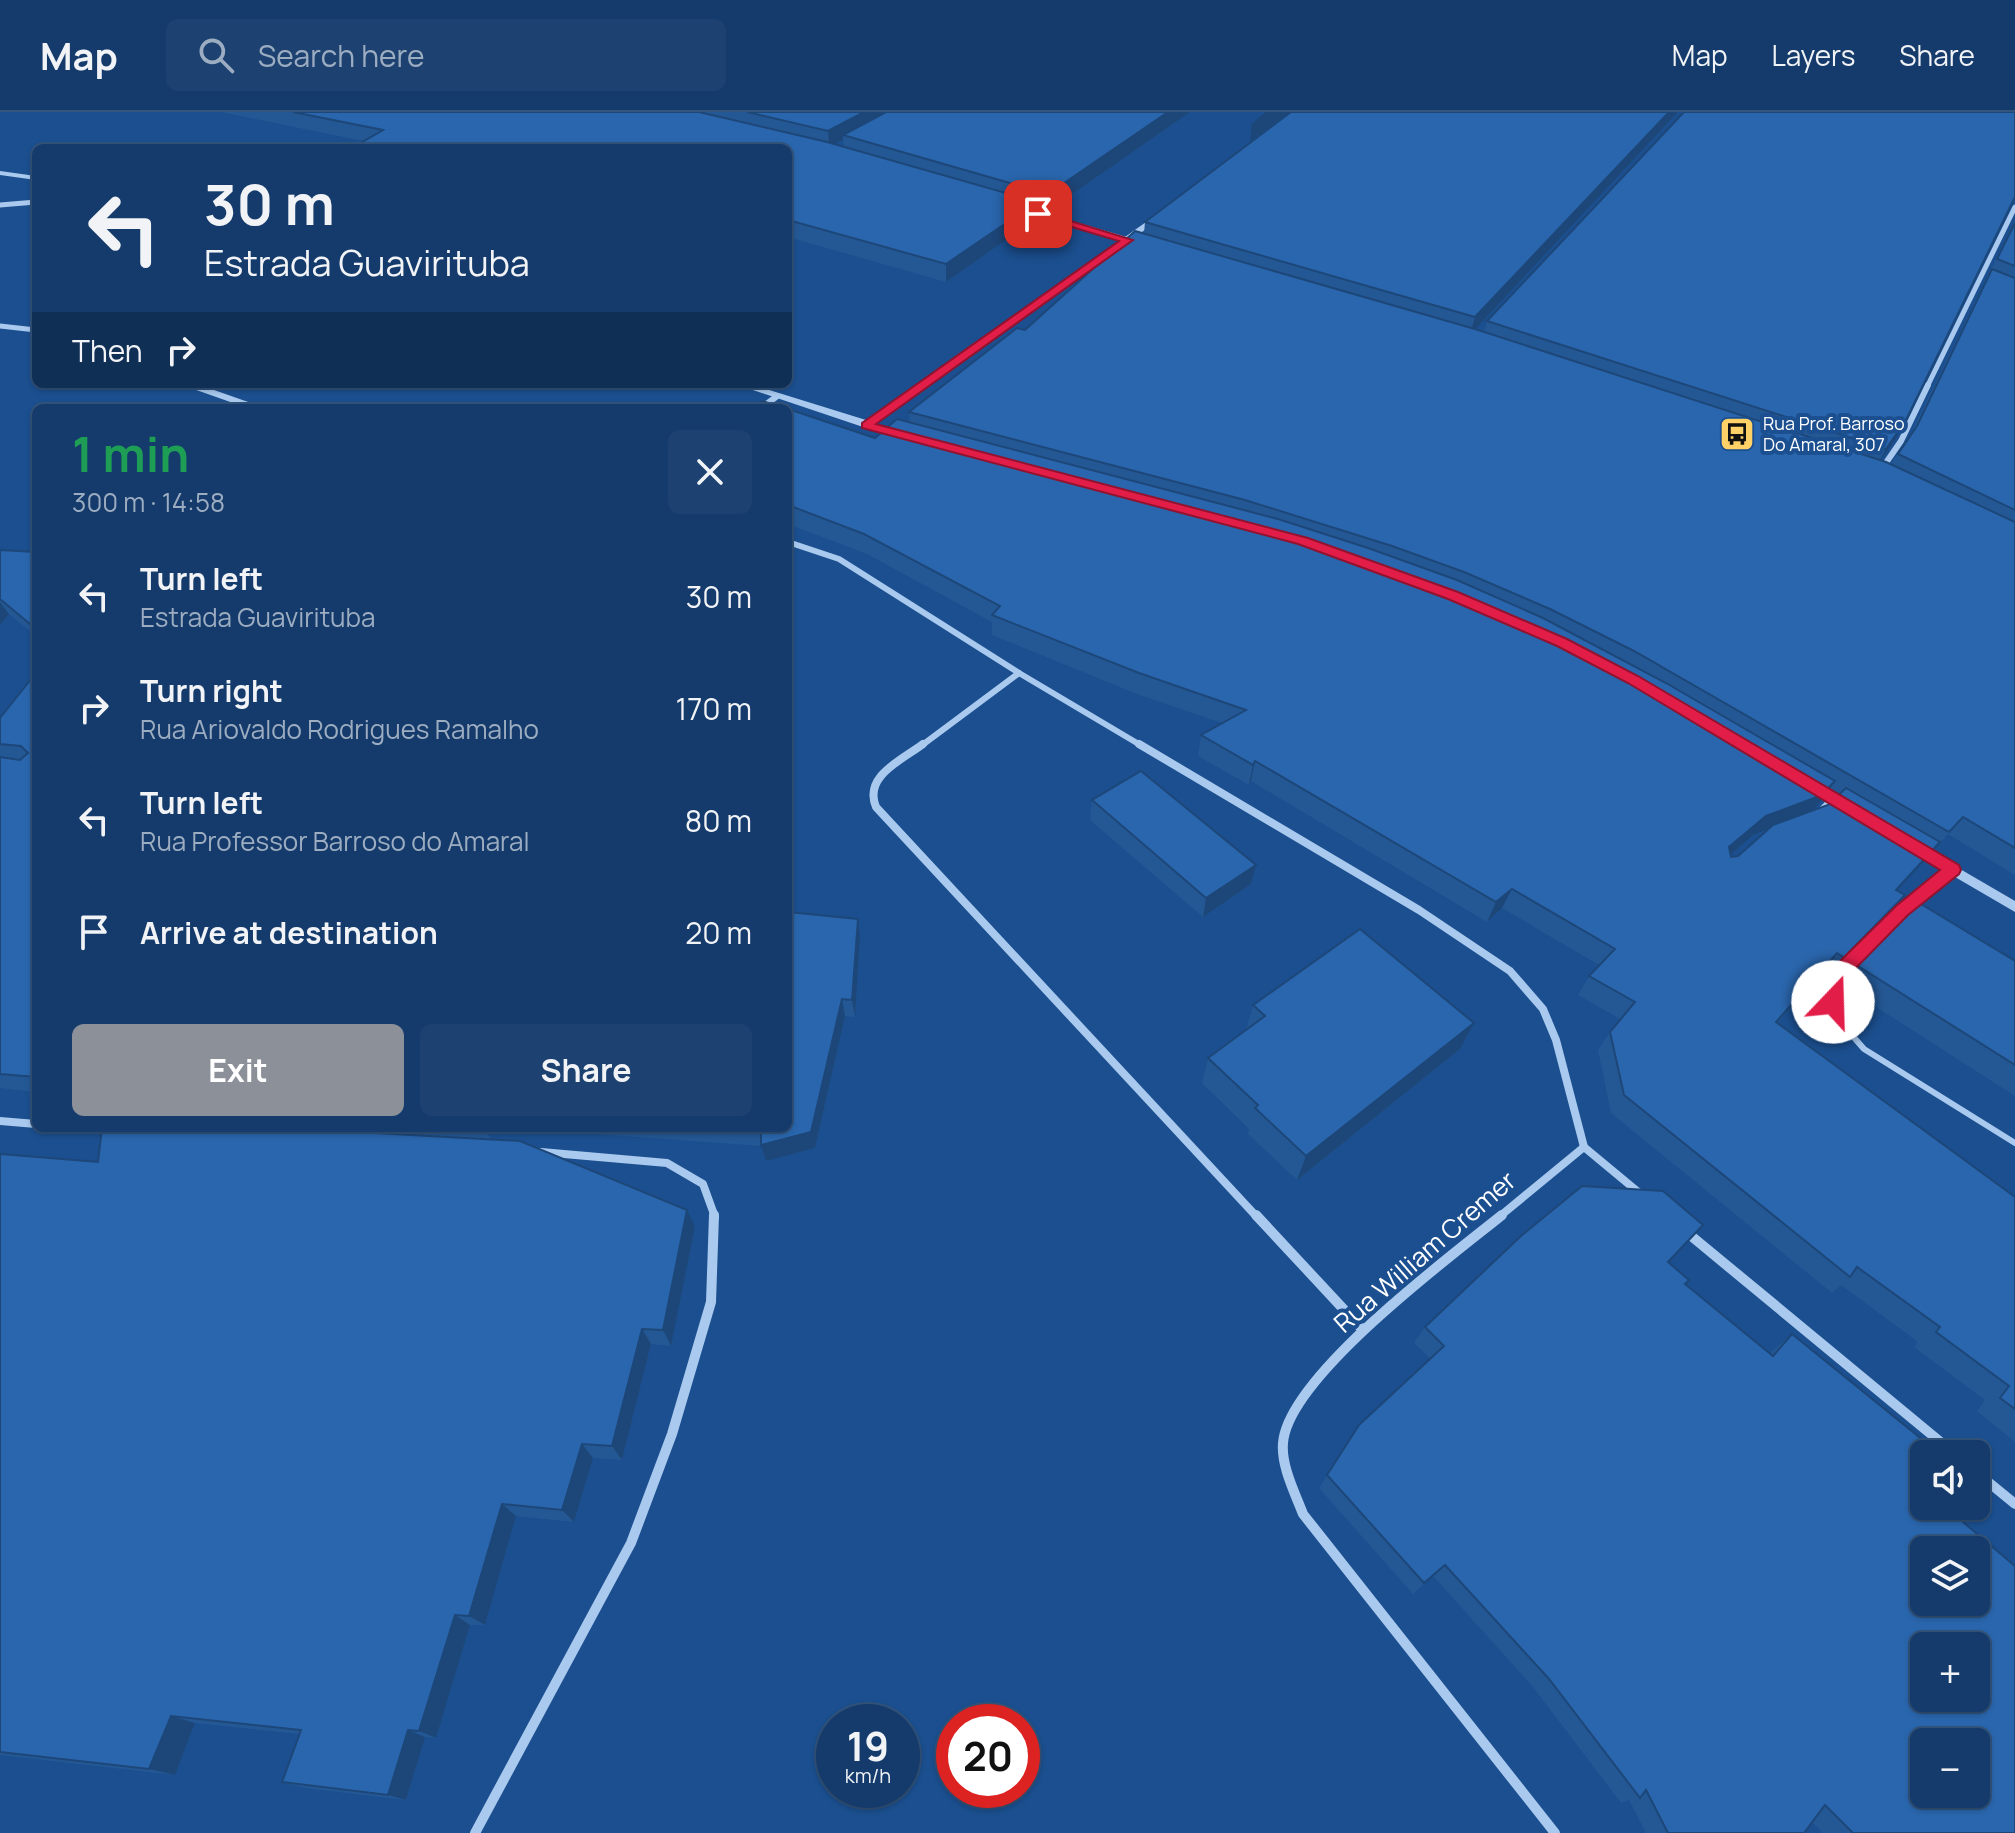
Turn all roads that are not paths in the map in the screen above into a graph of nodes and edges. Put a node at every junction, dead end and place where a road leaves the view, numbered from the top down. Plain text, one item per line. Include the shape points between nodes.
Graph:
1 (0, 173) edge
2 (32, 177) edge
3 (32, 202) edge
4 (0, 205) edge
5 (2015, 207) edge
6 (1023, 210) edge
7 (1164, 213) edge
8 (1127, 240) junction
9 (1142, 245) edge
10 (1980, 279) junction
11 (1992, 284) edge
12 (0, 326) edge
13 (32, 330) edge
14 (200, 388) edge
15 (751, 388) edge
16 (776, 397) junction
17 (245, 404) edge
18 (766, 404) edge
19 (866, 425) junction
20 (911, 437) edge
21 (1892, 480) edge
22 (792, 543) edge
23 (1019, 673) junction
24 (1819, 790) edge
25 (1833, 798) junction
26 (1846, 806) edge
27 (1811, 820) edge
28 (1899, 838) edge
29 (1953, 870) junction
30 (2015, 907) edge
31 (0, 1121) edge
32 (32, 1124) edge
33 (2015, 1143) edge
34 (1584, 1147) junction
35 (533, 1152) edge
36 (1656, 1206) edge
37 (1680, 1226) edge
38 (1362, 1329) junction
39 (1938, 1440) edge
40 (1990, 1483) edge
41 (2015, 1504) edge
42 (475, 1833) edge
43 (1555, 1833) edge

1 - 2 street
3 - 4 street
5 - 10 street
6 - 8 street
7 - 8 street
8 - 9 street
8 - 19 street
10 - 11 street
10 - 21 street via 1901,441 1878,474
12 - 13 street
14 - 17 street
15 - 16 street
16 - 18 street
16 - 19 street
19 - 20 street
22 - 23 street via 839,559
23 - 34 street via 1419,910 1510,971 1543,1009 1552,1029
23 - 38 street via 876,779 871,795 876,807
24 - 25 street
25 - 26 street
25 - 27 lane
28 - 29 street
29 - 30 street
29 - 33 lane via 1902,910 1837,975 1833,1002 1843,1025 1864,1049
31 - 32 street
34 - 36 street
34 - 38 street, Rua William Cremer
35 - 42 street via 667,1163 703,1184 715,1217 711,1302 672,1434 631,1543
37 - 39 street
38 - 43 street, Rua William Cremer via 1292,1418 1283,1443 1303,1514
40 - 41 street

